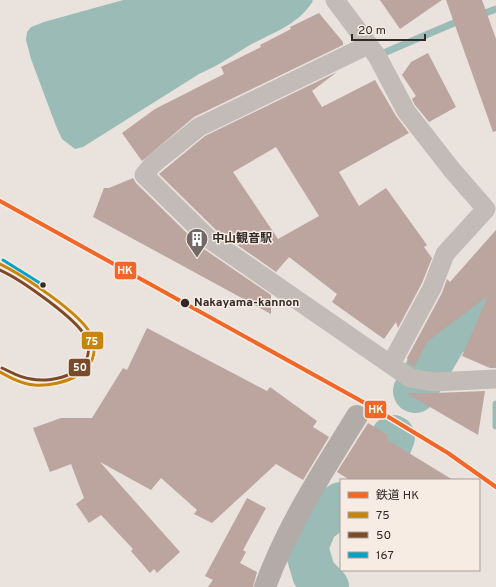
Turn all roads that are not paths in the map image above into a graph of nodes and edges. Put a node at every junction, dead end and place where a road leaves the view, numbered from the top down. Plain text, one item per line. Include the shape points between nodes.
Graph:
1 (335, 0) edge
2 (368, 46) junction
3 (491, 213) edge
4 (391, 364) junction
5 (496, 379) edge
6 (357, 416) dead end
7 (264, 587) edge

1 - 2 street
2 - 3 street via 377,56 406,111 452,170
2 - 4 street via 199,127 153,164 144,175 209,239
3 - 4 street via 445,254 432,288
4 - 5 street via 410,378 434,382
6 - 7 main road via 303,504

